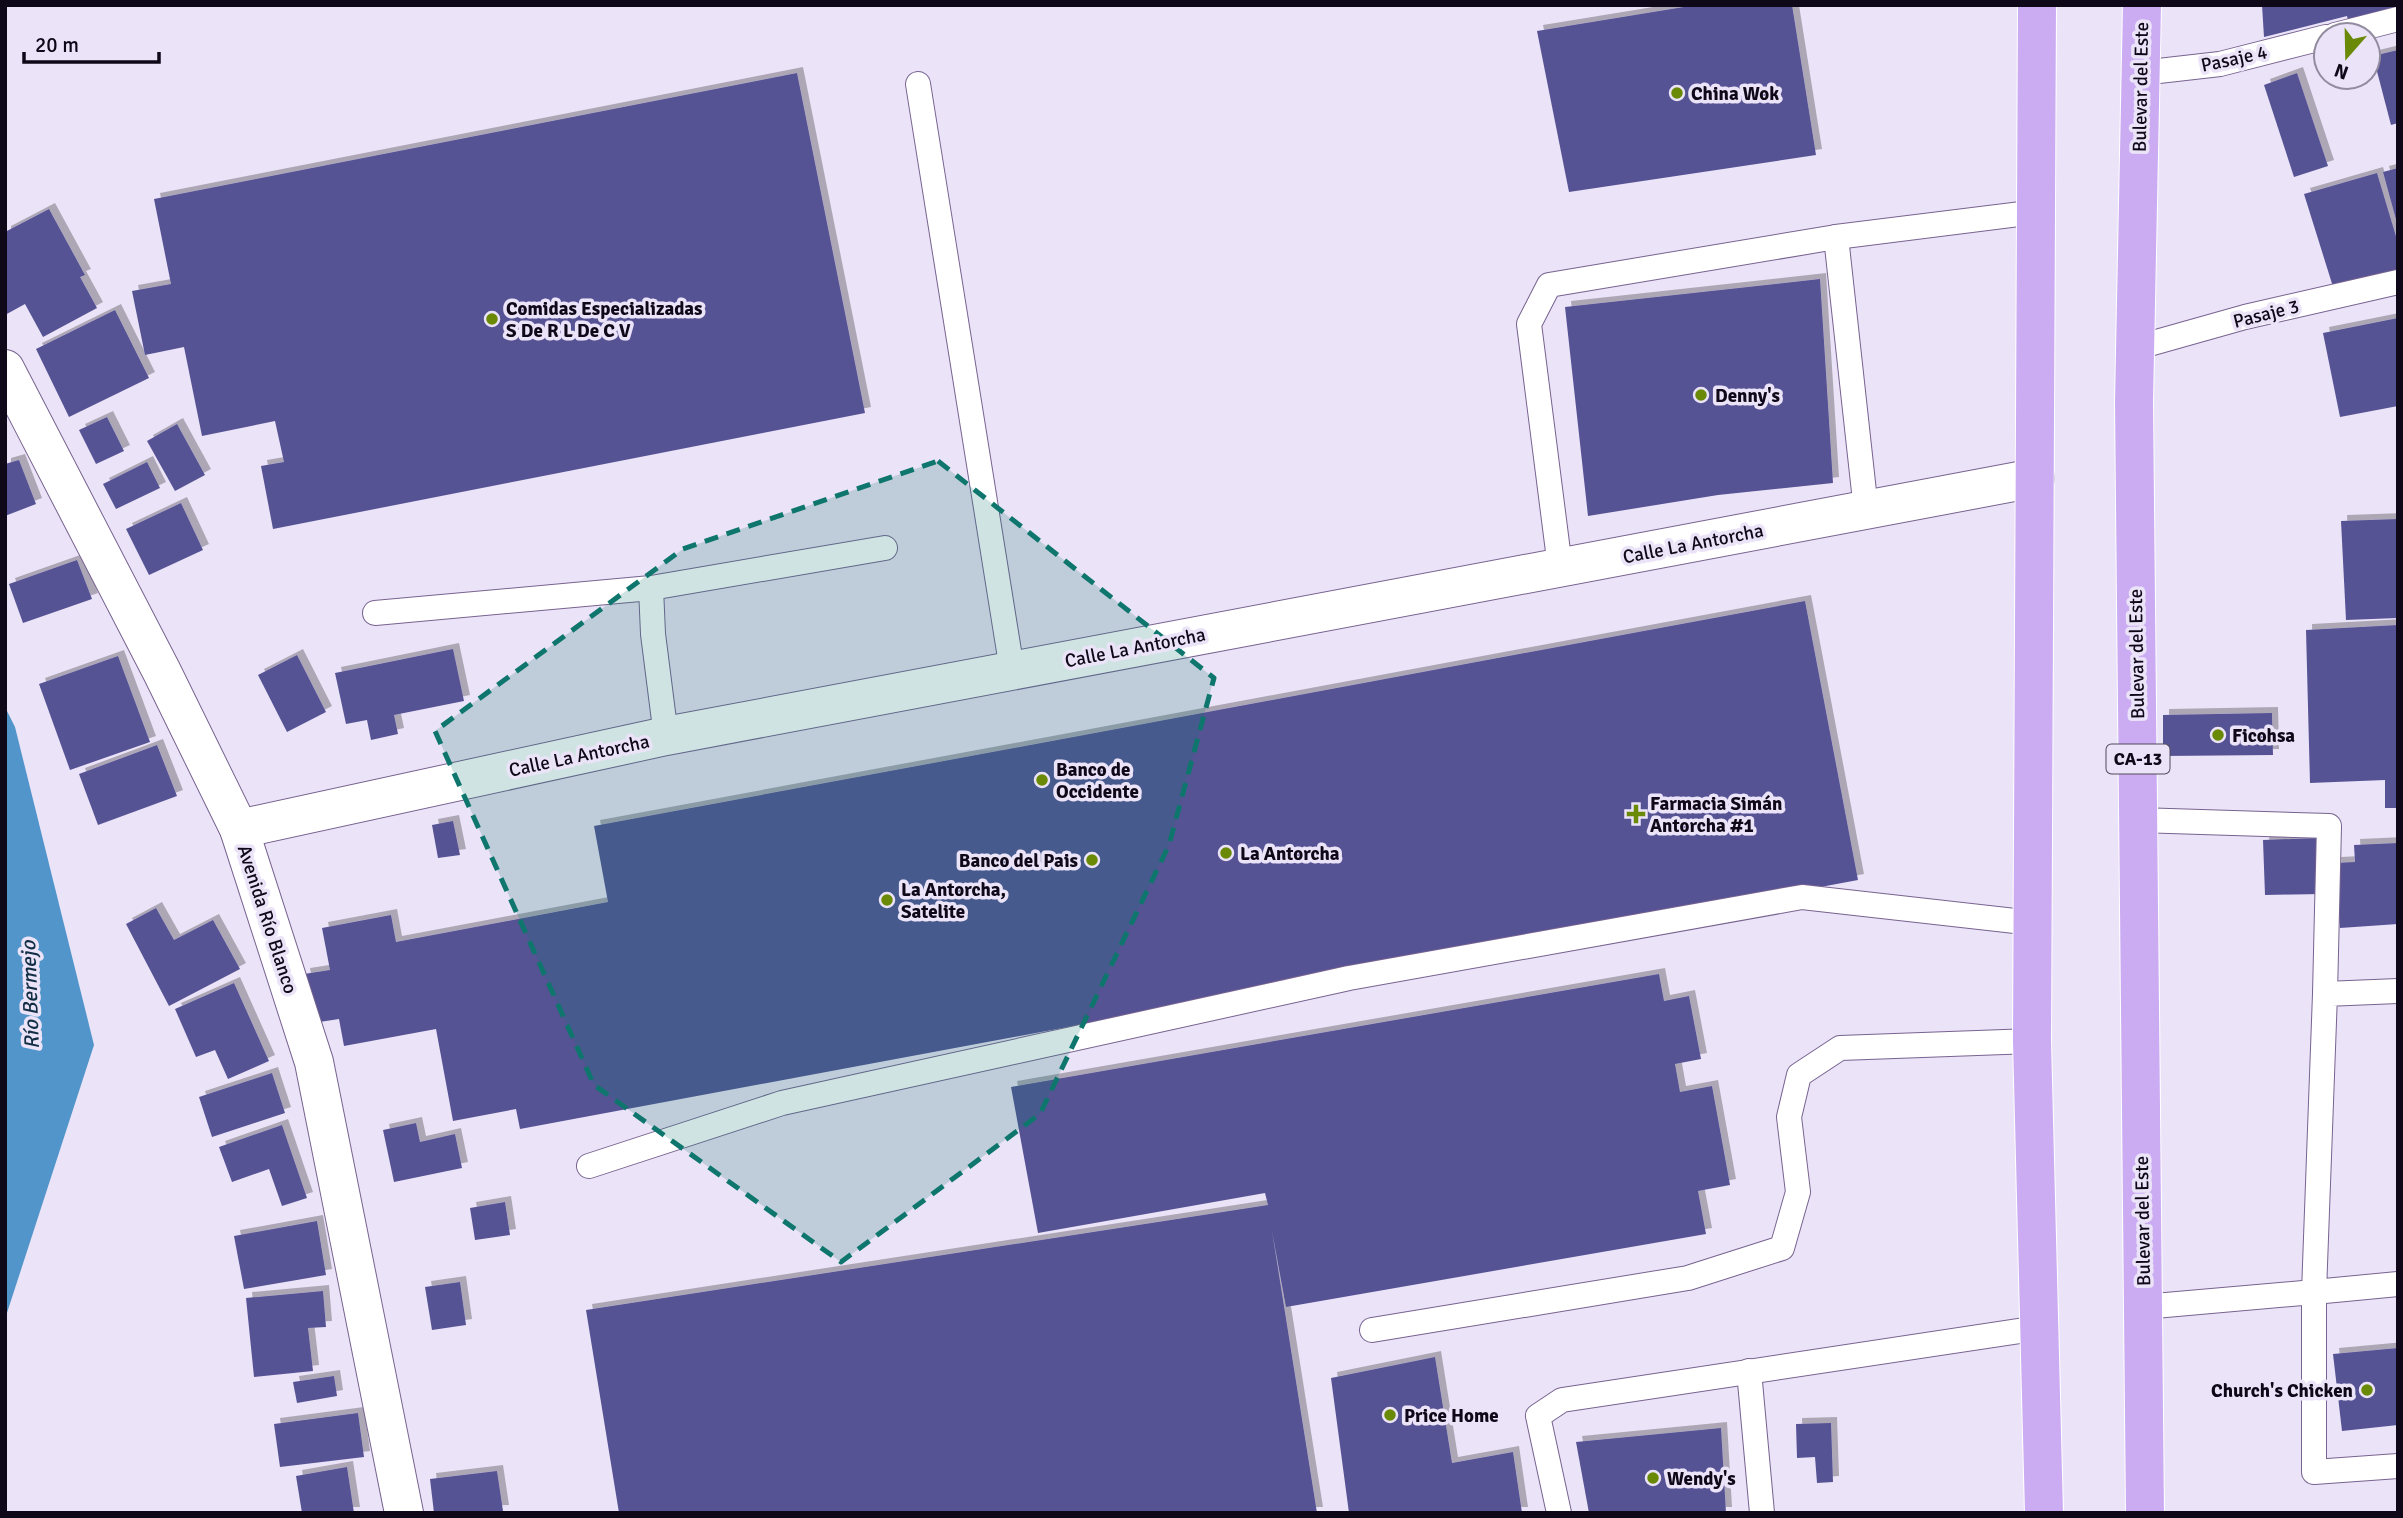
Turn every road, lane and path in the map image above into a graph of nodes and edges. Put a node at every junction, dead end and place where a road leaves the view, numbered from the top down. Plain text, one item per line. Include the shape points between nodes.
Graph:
1 (2037, 5) edge
2 (2142, 5) edge
3 (2312, 41) edge
4 (2141, 73) junction
5 (918, 84) dead end
6 (2036, 212) junction
7 (1836, 237) junction
8 (2398, 282) edge
9 (2135, 348) junction
10 (5, 369) edge
11 (2035, 478) junction
12 (1866, 510) junction
13 (885, 548) dead end
14 (1560, 567) junction
15 (651, 587) junction
16 (375, 613) dead end
17 (1012, 670) junction
18 (666, 736) junction
19 (2138, 820) junction
20 (239, 830) junction
21 (2033, 923) junction
22 (2398, 991) edge
23 (2325, 994) junction
24 (2032, 1041) junction
25 (589, 1167) dead end
26 (2398, 1284) edge
27 (2314, 1292) junction
28 (2143, 1307) junction
29 (2039, 1328) junction
30 (1372, 1331) dead end
31 (1749, 1371) junction
32 (2398, 1466) edge
33 (404, 1513) edge
34 (1559, 1513) edge
35 (1762, 1513) edge
36 (2044, 1513) edge
37 (2145, 1513) edge

1 - 6 highway
2 - 4 highway, Bulevar del Este / CA-13
3 - 4 lane, Pasaje 4 via 2220,64
4 - 9 highway, Bulevar del Este / CA-13
5 - 17 lane
6 - 7 lane
6 - 11 highway
7 - 12 lane
7 - 14 lane via 1549,285 1529,324
8 - 9 lane, Pasaje 3
9 - 19 highway, Bulevar del Este / CA-13
10 - 20 street, Avenida Río Blanco
11 - 12 street, Calle La Antorcha
11 - 21 highway
12 - 14 street, Calle La Antorcha
13 - 15 lane
14 - 17 street, Calle La Antorcha
15 - 16 lane
15 - 18 lane
17 - 18 street, Calle La Antorcha
18 - 20 street, Calle La Antorcha
19 - 23 lane via 2329,826
19 - 28 highway, Bulevar del Este / CA-13
20 - 33 street, Avenida Río Blanco via 314,1062
21 - 24 highway
21 - 25 lane via 1802,897 1349,978 782,1103
22 - 23 lane
23 - 27 lane
24 - 29 highway
24 - 30 lane via 1840,1048 1799,1075 1789,1117 1798,1192 1782,1248 1688,1278
26 - 27 lane
27 - 28 lane
27 - 32 lane via 2314,1472
28 - 37 highway, Bulevar del Este / CA-13
29 - 31 lane
29 - 36 highway
31 - 34 lane via 1562,1399 1538,1416
31 - 35 lane

